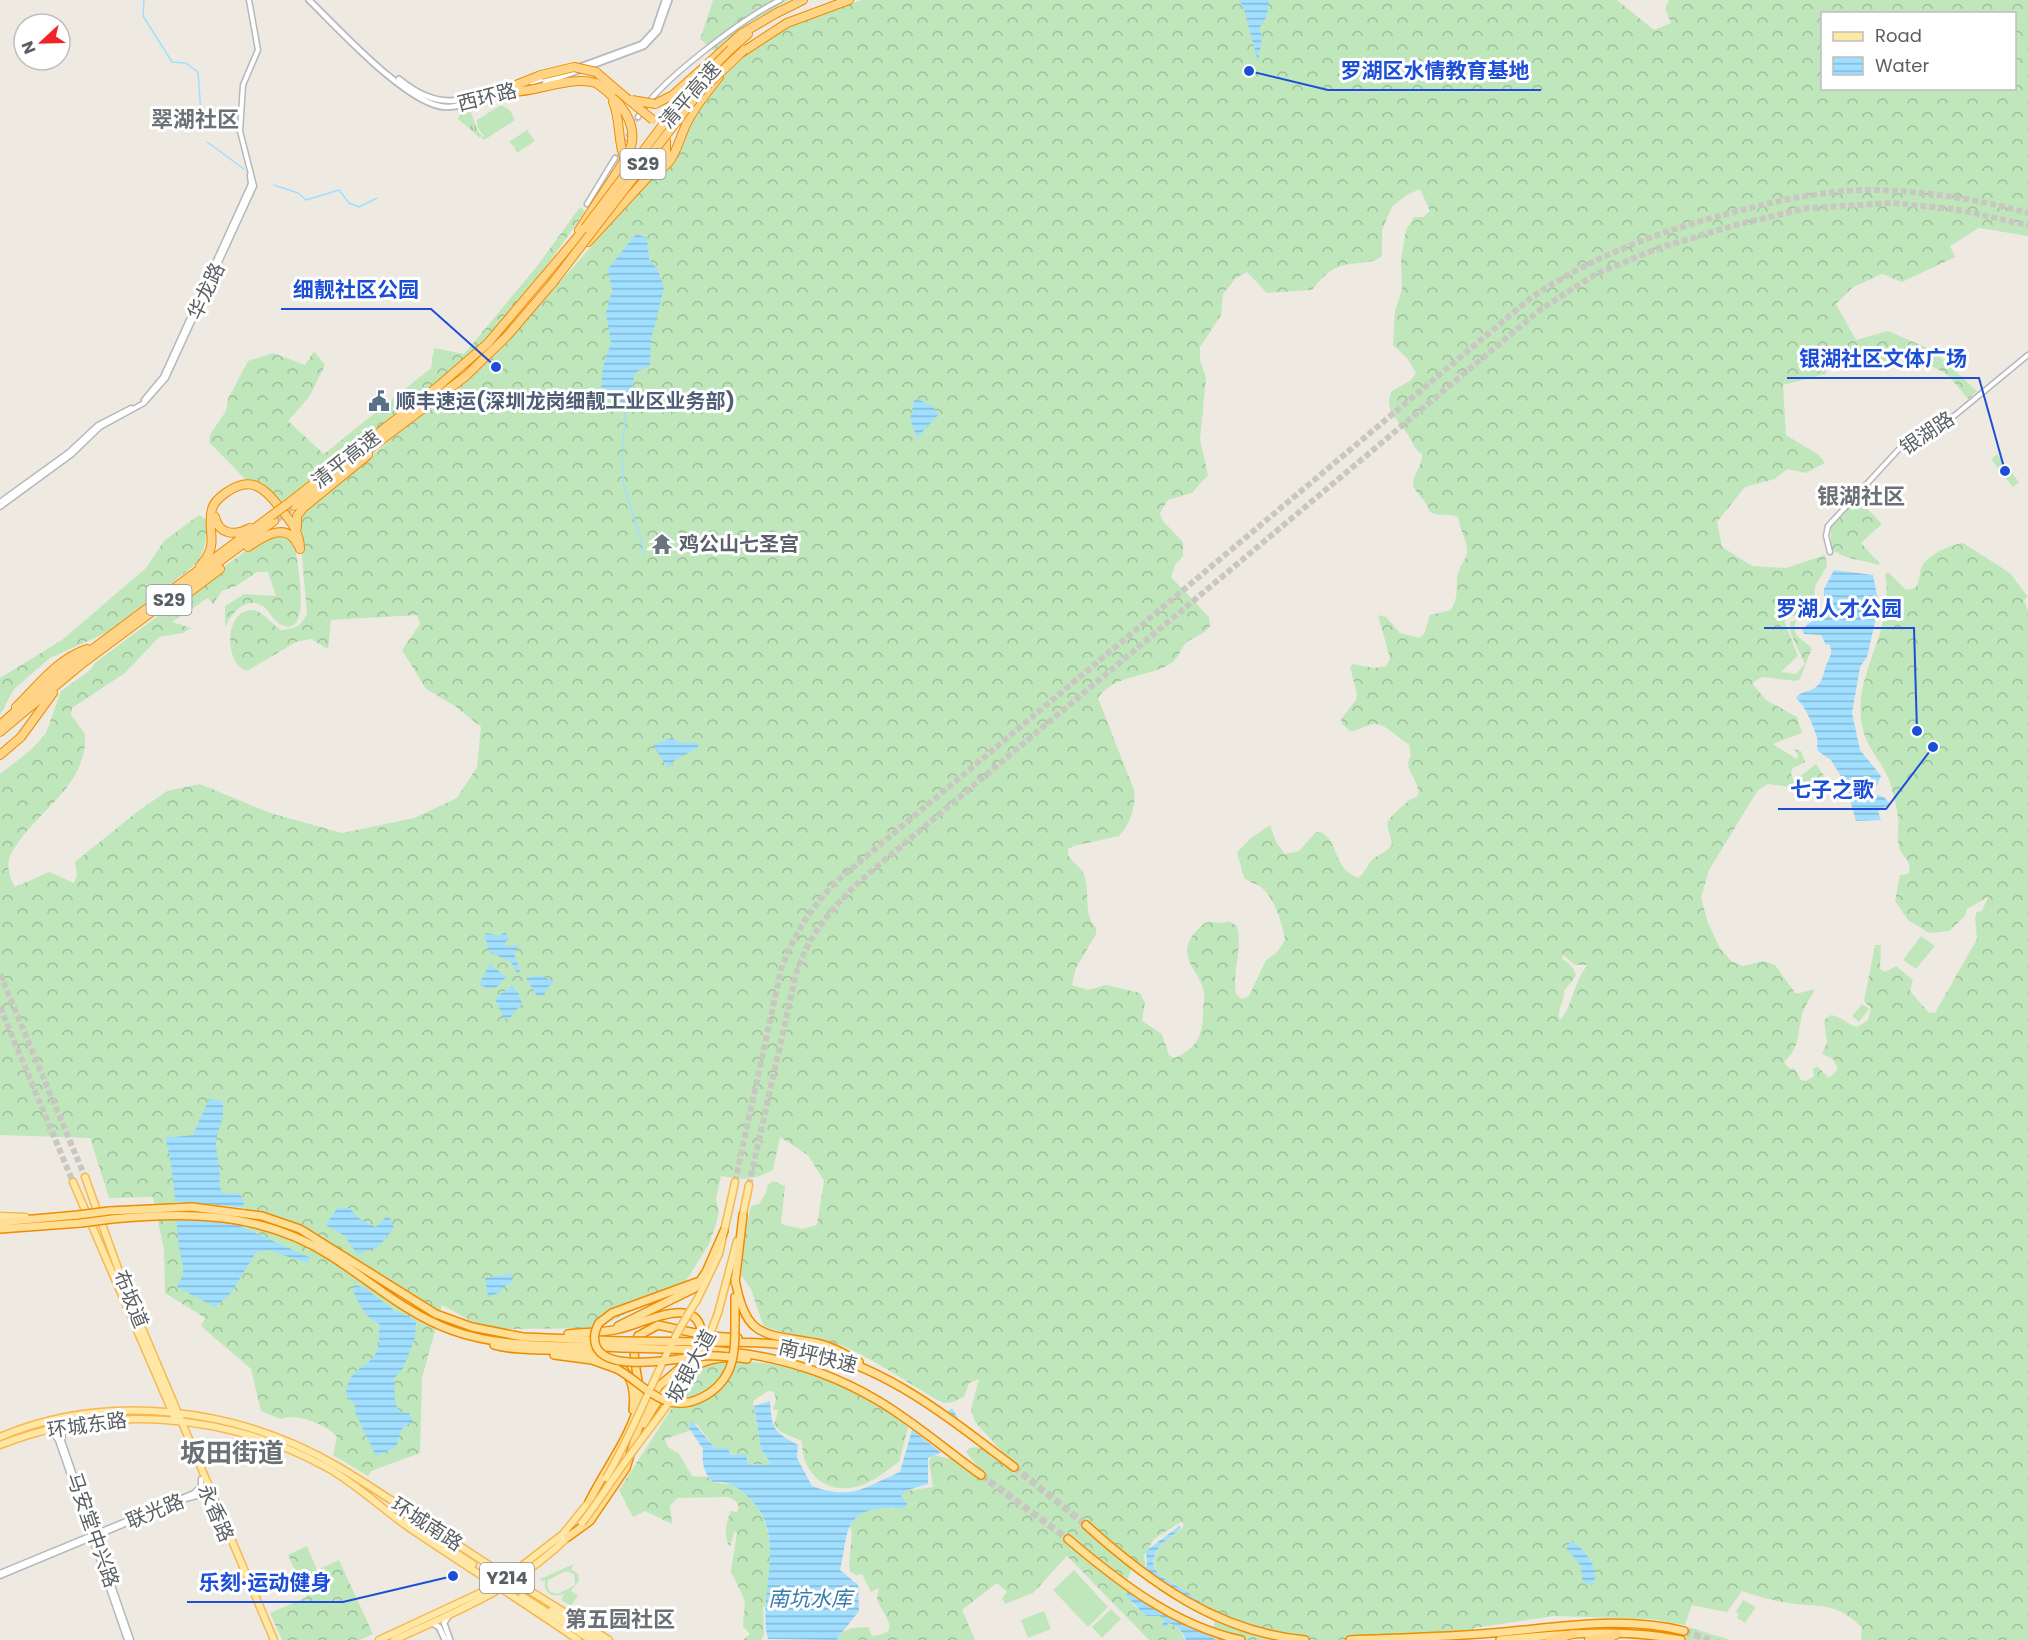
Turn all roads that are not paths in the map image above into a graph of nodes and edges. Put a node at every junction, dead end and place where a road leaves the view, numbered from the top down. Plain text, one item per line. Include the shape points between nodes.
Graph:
1 (248, 0) edge
2 (310, 0) edge
3 (667, 0) edge
4 (780, 0) edge
5 (803, 0) edge
6 (849, 0) edge
7 (780, 11) junction
8 (744, 50) junction
9 (511, 87) junction
10 (618, 91) junction
11 (504, 92) junction
12 (610, 95) junction
13 (638, 117) tunnel mouth
14 (656, 123) dead end
15 (666, 141) dead end
16 (615, 158) tunnel mouth
17 (629, 166) dead end
18 (644, 176) junction
19 (587, 204) dead end
20 (547, 276) junction
21 (551, 285) junction
22 (2028, 355) edge
23 (397, 427) junction
24 (292, 504) junction
25 (0, 505) edge
26 (273, 519) junction
27 (300, 544) junction
28 (1830, 552) dead end
29 (160, 598) junction
30 (124, 633) junction
31 (94, 647) junction
32 (63, 678) junction
33 (0, 719) edge
34 (0, 725) edge
35 (0, 732) edge
36 (0, 755) edge
37 (85, 1176) tunnel mouth
38 (73, 1182) tunnel mouth
39 (735, 1182) tunnel mouth
40 (749, 1185) tunnel mouth
41 (157, 1211) junction
42 (743, 1215) junction
43 (0, 1216) edge
44 (42, 1218) junction
45 (79, 1219) junction
46 (0, 1222) edge
47 (0, 1229) edge
48 (724, 1231) junction
49 (298, 1233) junction
50 (704, 1276) junction
51 (735, 1279) junction
52 (681, 1312) junction
53 (600, 1327) junction
54 (651, 1327) junction
55 (547, 1337) junction
56 (480, 1340) junction
57 (711, 1340) junction
58 (622, 1344) junction
59 (525, 1351) junction
60 (731, 1357) junction
61 (877, 1373) junction
62 (831, 1378) junction
63 (162, 1390) junction
64 (149, 1411) junction
65 (176, 1416) junction
66 (632, 1419) junction
67 (198, 1423) junction
68 (73, 1424) junction
69 (47, 1429) junction
70 (0, 1437) edge
71 (187, 1437) junction
72 (636, 1439) junction
73 (0, 1445) edge
74 (1014, 1467) tunnel mouth
75 (981, 1475) tunnel mouth
76 (201, 1479) junction
77 (366, 1484) junction
78 (358, 1488) junction
79 (211, 1502) junction
80 (589, 1502) junction
81 (1086, 1525) tunnel mouth
82 (93, 1535) junction
83 (568, 1537) junction
84 (1068, 1539) tunnel mouth
85 (0, 1574) edge
86 (511, 1580) junction
87 (500, 1587) junction
88 (539, 1613) junction
89 (450, 1614) junction
90 (568, 1614) junction
91 (430, 1624) junction
92 (1684, 1631) tunnel mouth
93 (1573, 1634) junction
94 (1617, 1634) junction
95 (1555, 1639) edge
96 (129, 1640) edge
97 (272, 1640) edge
98 (379, 1640) edge
99 (394, 1640) edge
100 (445, 1640) edge
101 (450, 1640) edge
102 (578, 1640) edge
103 (585, 1640) edge
104 (591, 1640) edge
105 (601, 1640) edge
106 (609, 1640) edge
107 (1241, 1640) edge
108 (1305, 1640) edge
109 (1350, 1640) edge
110 (1500, 1640) edge
111 (1550, 1640) edge
112 (1560, 1640) edge
113 (1589, 1640) edge
114 (1682, 1640) tunnel mouth

1 - 25 street, 华龙路 via 255,50 243,78 237,128 251,184 164,376 142,402 98,425
1 - 25 street, 华龙路 via 258,50 243,85 240,131 254,186 166,378 154,395 100,427 71,455
2 - 9 main road, 西环路 via 405,85 434,100 456,102
2 - 11 main road, 西环路 via 403,87 433,104 455,106
3 - 9 main road, 西环路 via 655,30 642,44 558,75
3 - 11 main road, 西环路 via 658,31 638,50 559,79
4 - 13 street via 716,42 650,99
5 - 7 highway, 清平高速 / S29
6 - 8 highway, 清平高速 / S29 via 771,31
7 - 10 highway, bridge via 741,34 673,95 655,104 637,102
7 - 20 highway, 清平高速 / S29, bridge via 731,49 687,93
8 - 18 highway via 697,105 670,162
8 - 21 highway, 清平高速 / S29, bridge via 697,95
9 - 10 highway, bridge via 574,67 596,72
10 - 14 highway, bridge
11 - 12 highway via 524,93 580,80 596,83
12 - 17 highway via 618,115 622,152
12 - 20 highway, bridge via 626,113 633,128 633,143
15 - 18 highway, bridge via 666,156
16 - 19 street
18 - 21 highway, bridge
20 - 24 highway, 清平高速 / S29 via 464,366
21 - 23 highway, 清平高速 / S29 via 466,376
22 - 28 street, 银湖路 via 1954,416 1893,455 1829,524 1826,536
23 - 24 highway, 清平高速 / S29
23 - 27 highway via 300,510 296,523
24 - 26 highway, 清平高速 / S29, bridge
26 - 27 highway via 231,533 219,527 215,514 219,503 235,491 255,487 289,522
26 - 29 highway, 清平高速 / S29
26 - 30 highway, 清平高速 / S29
27 - 29 highway via 292,522 262,487 249,483 235,486 213,506 213,541 208,556
27 - 30 highway via 281,532 268,534 201,584
29 - 31 highway, 清平高速 / S29
30 - 32 highway, 清平高速 / S29
31 - 33 highway via 79,652 44,676
31 - 34 highway, 清平高速 / S29
32 - 35 highway, 清平高速 / S29
32 - 36 highway via 21,737
37 - 65 main road, 布坂道
38 - 63 main road, 布坂道
39 - 48 main road, 坂银大道
40 - 42 main road, 坂银大道
41 - 45 highway, bridge via 112,1219
41 - 45 highway, bridge via 109,1211
41 - 49 highway via 204,1208 261,1219
42 - 51 highway
42 - 83 main road, 坂银大道 / Y214, bridge via 718,1313 701,1353 676,1397
43 - 44 main road
44 - 45 highway
44 - 46 highway
45 - 47 highway
48 - 50 highway
48 - 80 main road, 坂银大道 / Y214, bridge via 714,1267 665,1356 606,1478
49 - 55 highway via 436,1314 472,1327 523,1337
49 - 56 highway via 408,1308
50 - 53 highway via 686,1294
50 - 53 highway via 612,1313
51 - 59 highway, bridge via 729,1369 718,1386 698,1400 666,1401 617,1369 592,1360
51 - 61 highway via 741,1308 758,1329 781,1339 834,1348
52 - 53 highway via 627,1328
52 - 54 highway
52 - 72 highway via 700,1326 700,1346 655,1392
53 - 55 highway
53 - 60 highway, bridge via 595,1333 596,1346 612,1360
54 - 57 highway, bridge via 664,1324
54 - 66 highway via 636,1341 640,1390
55 - 58 highway
56 - 58 highway via 530,1346
56 - 59 highway
57 - 58 highway, bridge
57 - 61 highway, 南坪快速 via 779,1344 836,1357
58 - 62 highway, 南坪快速, bridge via 772,1358
59 - 66 highway via 586,1352 617,1363 633,1387
60 - 62 highway
60 - 72 highway via 707,1360 680,1374 659,1398
61 - 74 highway, 南坪快速 via 919,1397
62 - 75 highway, 南坪快速 via 879,1401
63 - 64 main road via 162,1405
63 - 65 main road, 布坂道
64 - 65 main road, 环城东路
64 - 70 main road, 环城东路 via 81,1416 30,1426
65 - 67 main road, 环城南路
65 - 68 main road, 环城东路
65 - 71 main road, 永香路
65 - 76 main road, 永香路
65 - 77 main road, 环城南路 via 241,1424 262,1431 312,1453
66 - 80 highway
67 - 71 main road via 190,1426
67 - 78 main road, 环城南路 via 288,1449
68 - 69 main road, 环城东路
68 - 82 street, 马安堂中兴路 via 64,1429 62,1441
69 - 73 main road, 环城东路
69 - 82 street, 马安堂中兴路 via 58,1440
71 - 97 main road, 永香路
72 - 83 highway via 630,1461 612,1490 590,1521
76 - 79 main road, 永香路
76 - 82 street, 联光路 via 201,1486 194,1493
77 - 78 main road, 环城南路 via 490,1572
77 - 86 main road, 环城南路
78 - 87 main road, 环城南路 via 410,1528
79 - 82 street, 联光路 via 195,1496
79 - 97 main road, 永香路
80 - 86 main road, Y214 via 563,1534
81 - 108 highway via 1121,1557 1180,1599 1236,1624
82 - 85 street, 联光路
82 - 96 street, 马安堂中兴路
83 - 86 main road, Y214
84 - 107 highway via 1165,1610
86 - 87 main road, Y214
86 - 90 main road, 环城南路
87 - 88 main road, 环城南路
87 - 89 main road, Y214
87 - 98 main road, Y214
88 - 102 main road, 环城南路
88 - 103 main road
89 - 91 main road, Y214
89 - 101 main road via 444,1623
90 - 105 main road
90 - 106 main road, 环城南路
91 - 99 main road, Y214
91 - 100 main road via 439,1627
92 - 109 highway via 1638,1624 1573,1625 1462,1636
93 - 94 highway
93 - 95 highway
93 - 110 highway
94 - 113 highway
94 - 114 highway
95 - 111 highway
95 - 112 highway
104 - 105 main road via 523,1594

